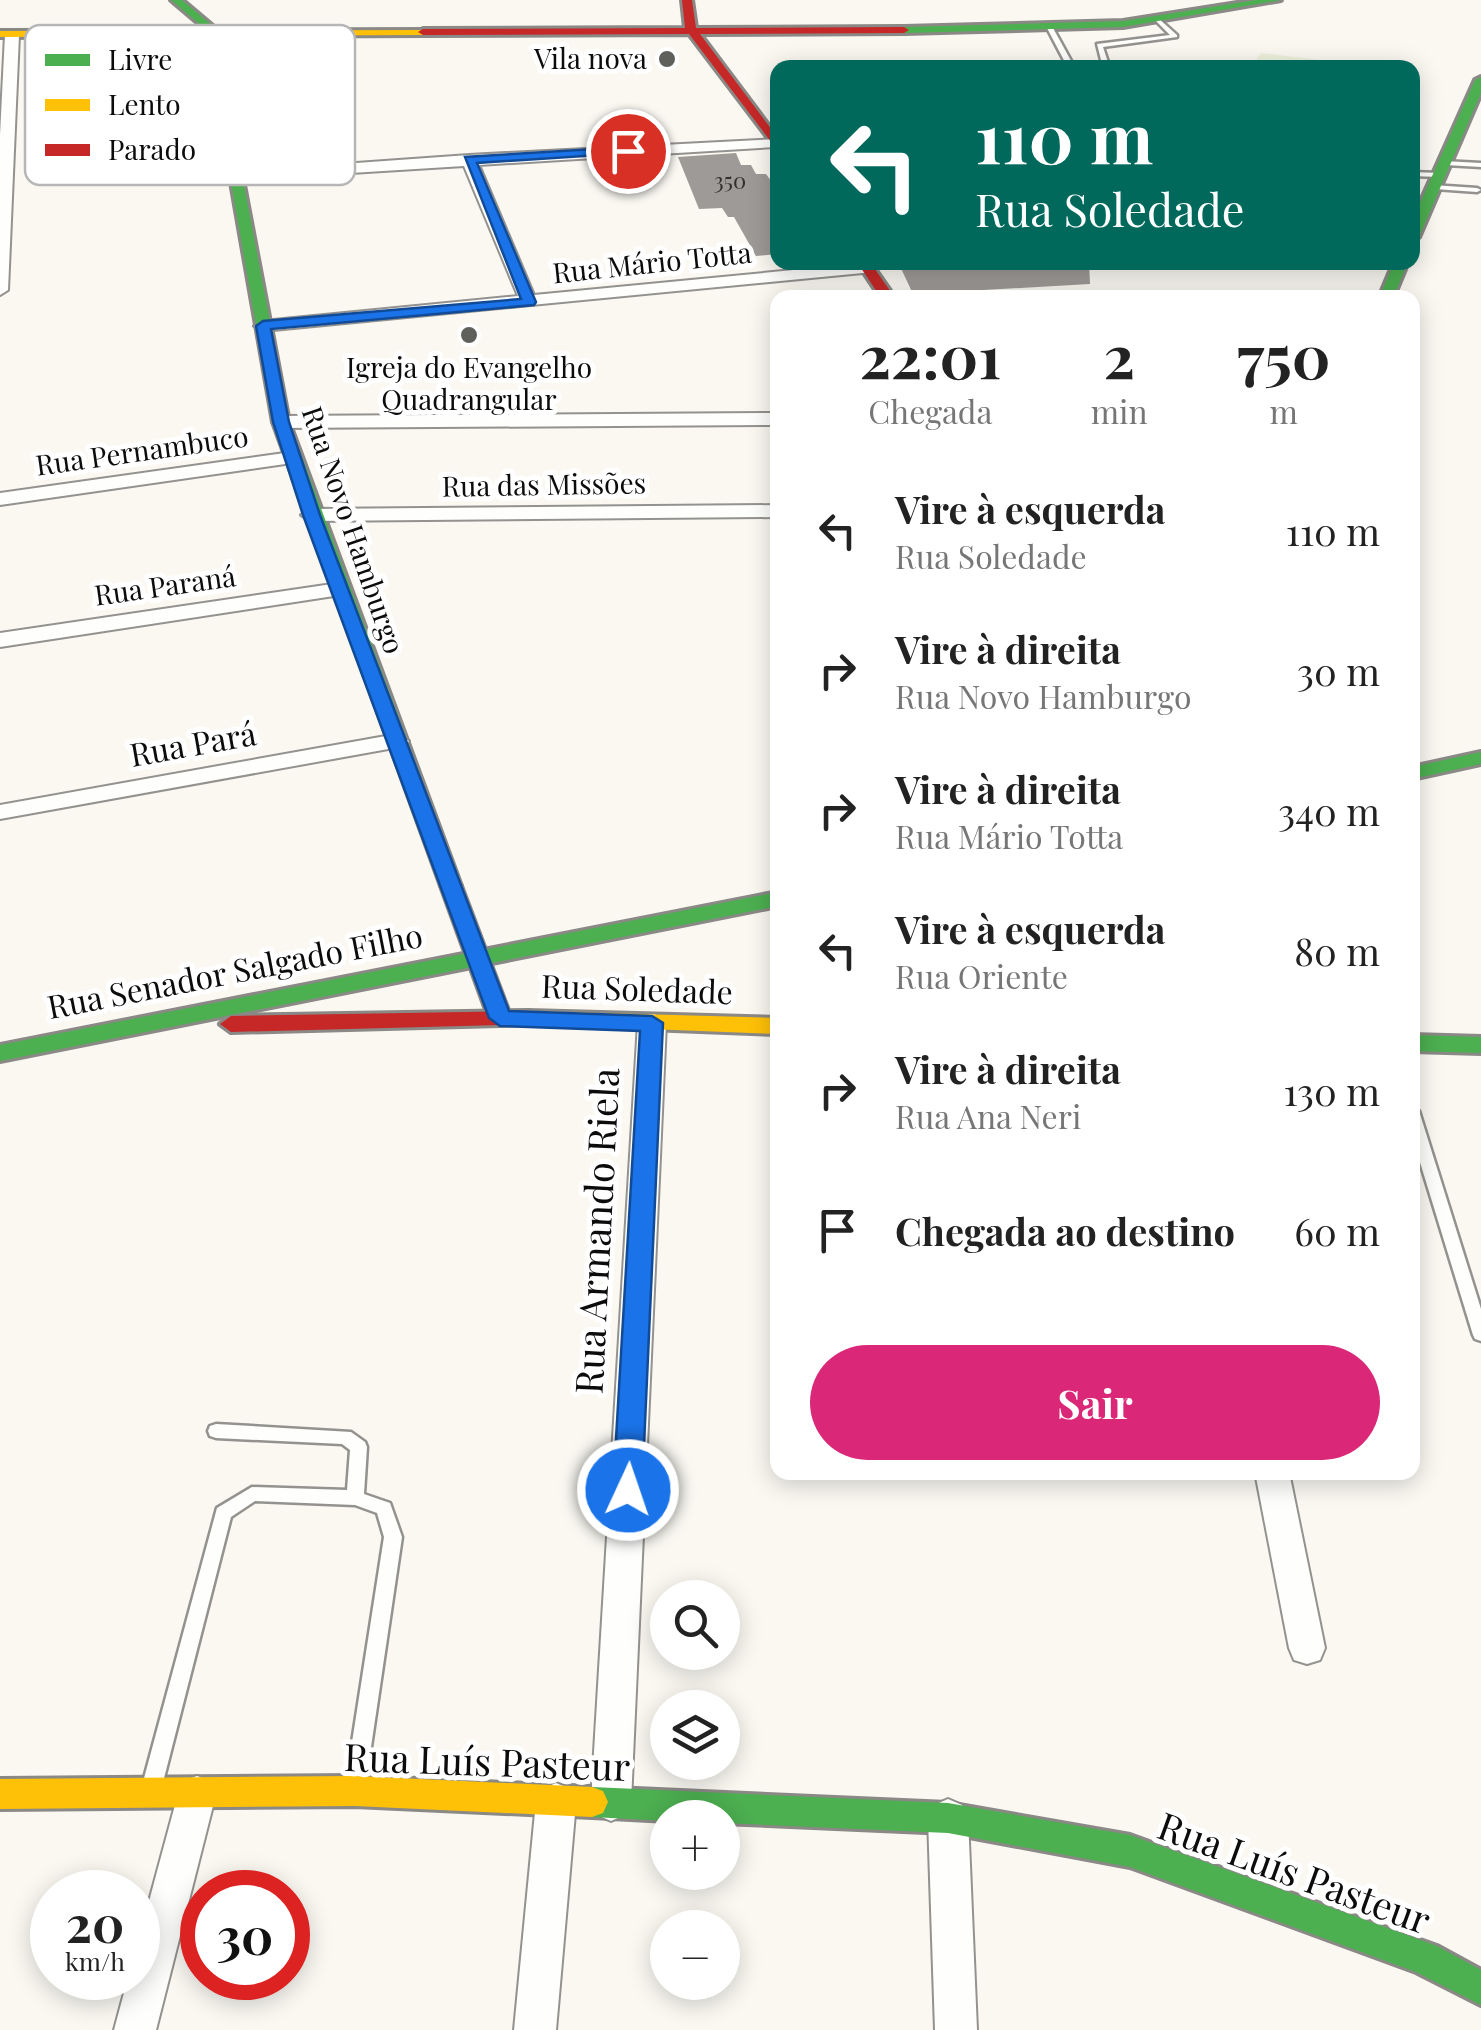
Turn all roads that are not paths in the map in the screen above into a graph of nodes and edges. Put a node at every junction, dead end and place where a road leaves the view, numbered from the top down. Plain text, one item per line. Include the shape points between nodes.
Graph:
1 (176, 0) edge
2 (688, 0) edge
3 (1276, 0) edge
4 (1158, 20) junction
5 (206, 25) edge
6 (1050, 28) junction
7 (691, 29) junction
8 (355, 32) edge
9 (6, 34) edge
10 (1068, 60) edge
11 (1104, 60) edge
12 (1481, 80) edge
13 (770, 137) edge
14 (770, 145) edge
15 (469, 159) junction
16 (2, 163) edge
17 (1481, 165) edge
18 (355, 167) edge
19 (1420, 174) edge
20 (1440, 175) junction
21 (238, 185) edge
22 (1477, 190) dead end
23 (1420, 219) edge
24 (828, 270) edge
25 (0, 290) edge
26 (529, 302) junction
27 (263, 326) junction
28 (770, 420) edge
29 (281, 422) junction
30 (292, 458) junction
31 (0, 499) edge
32 (770, 511) edge
33 (312, 515) junction
34 (339, 590) junction
35 (0, 640) edge
36 (397, 741) junction
37 (1481, 758) edge
38 (1420, 770) edge
39 (0, 812) edge
40 (770, 901) edge
41 (476, 957) junction
42 (500, 1018) junction
43 (652, 1023) junction
44 (134, 1025) junction
45 (770, 1026) edge
46 (1420, 1043) edge
47 (1481, 1045) edge
48 (0, 1052) edge
49 (1420, 1137) edge
50 (1481, 1335) edge
51 (216, 1431) dead end
52 (1274, 1480) edge
53 (355, 1498) junction
54 (1308, 1648) dead end
55 (148, 1790) junction
56 (354, 1791) junction
57 (0, 1794) edge
58 (197, 1794) junction
59 (556, 1802) junction
60 (611, 1802) junction
61 (948, 1818) junction
62 (1425, 1958) junction
63 (1481, 1960) edge
64 (1481, 1988) edge
65 (135, 2030) edge
66 (535, 2030) edge
67 (956, 2030) edge

1 - 5 street
2 - 7 street
3 - 4 street
4 - 6 street
4 - 11 lane via 1175,36 1099,45
6 - 7 street
6 - 10 lane
7 - 8 street
7 - 13 street
9 - 16 street
12 - 20 street
14 - 15 street
15 - 18 street
15 - 26 street
16 - 25 street
17 - 20 lane
19 - 20 lane
20 - 22 lane
20 - 23 street
21 - 27 street, Rua Novo Hamburgo
24 - 26 street, Rua Mário Totta
26 - 27 street, Rua Mário Totta
27 - 29 street, Rua Novo Hamburgo
28 - 29 street
29 - 30 street, Rua Novo Hamburgo
30 - 31 street, Rua Pernambuco
30 - 33 street, Rua Novo Hamburgo
32 - 33 street, Rua das Missões
33 - 34 street, Rua Novo Hamburgo
34 - 35 street, Rua Paraná
34 - 36 street, Rua Novo Hamburgo
36 - 39 street, Rua Pará
36 - 41 street, Rua Novo Hamburgo
37 - 38 street
40 - 41 street, Rua Senador Salgado Filho
41 - 42 street, Rua Novo Hamburgo
41 - 44 street, Rua Senador Salgado Filho
42 - 43 street, Rua Soledade
42 - 44 street, Rua Soledade
43 - 45 street, Rua Soledade
43 - 60 street, Rua Armando Riela
44 - 48 street, Rua Senador Salgado Filho
46 - 47 street
49 - 50 lane
51 - 53 lane via 345,1436 359,1447
52 - 54 street
53 - 55 lane via 252,1494 223,1512
53 - 56 lane via 384,1508 393,1537
55 - 57 street, Rua Luís Pasteur
55 - 58 street, Rua Luís Pasteur
56 - 58 street, Rua Luís Pasteur
56 - 59 street, Rua Luís Pasteur
58 - 65 street
59 - 60 street, Rua Luís Pasteur
59 - 66 street
60 - 61 street, Rua Luís Pasteur
61 - 62 street, Rua Luís Pasteur via 1130,1851
61 - 67 street
62 - 63 street
62 - 64 street, Rua Luís Pasteur

